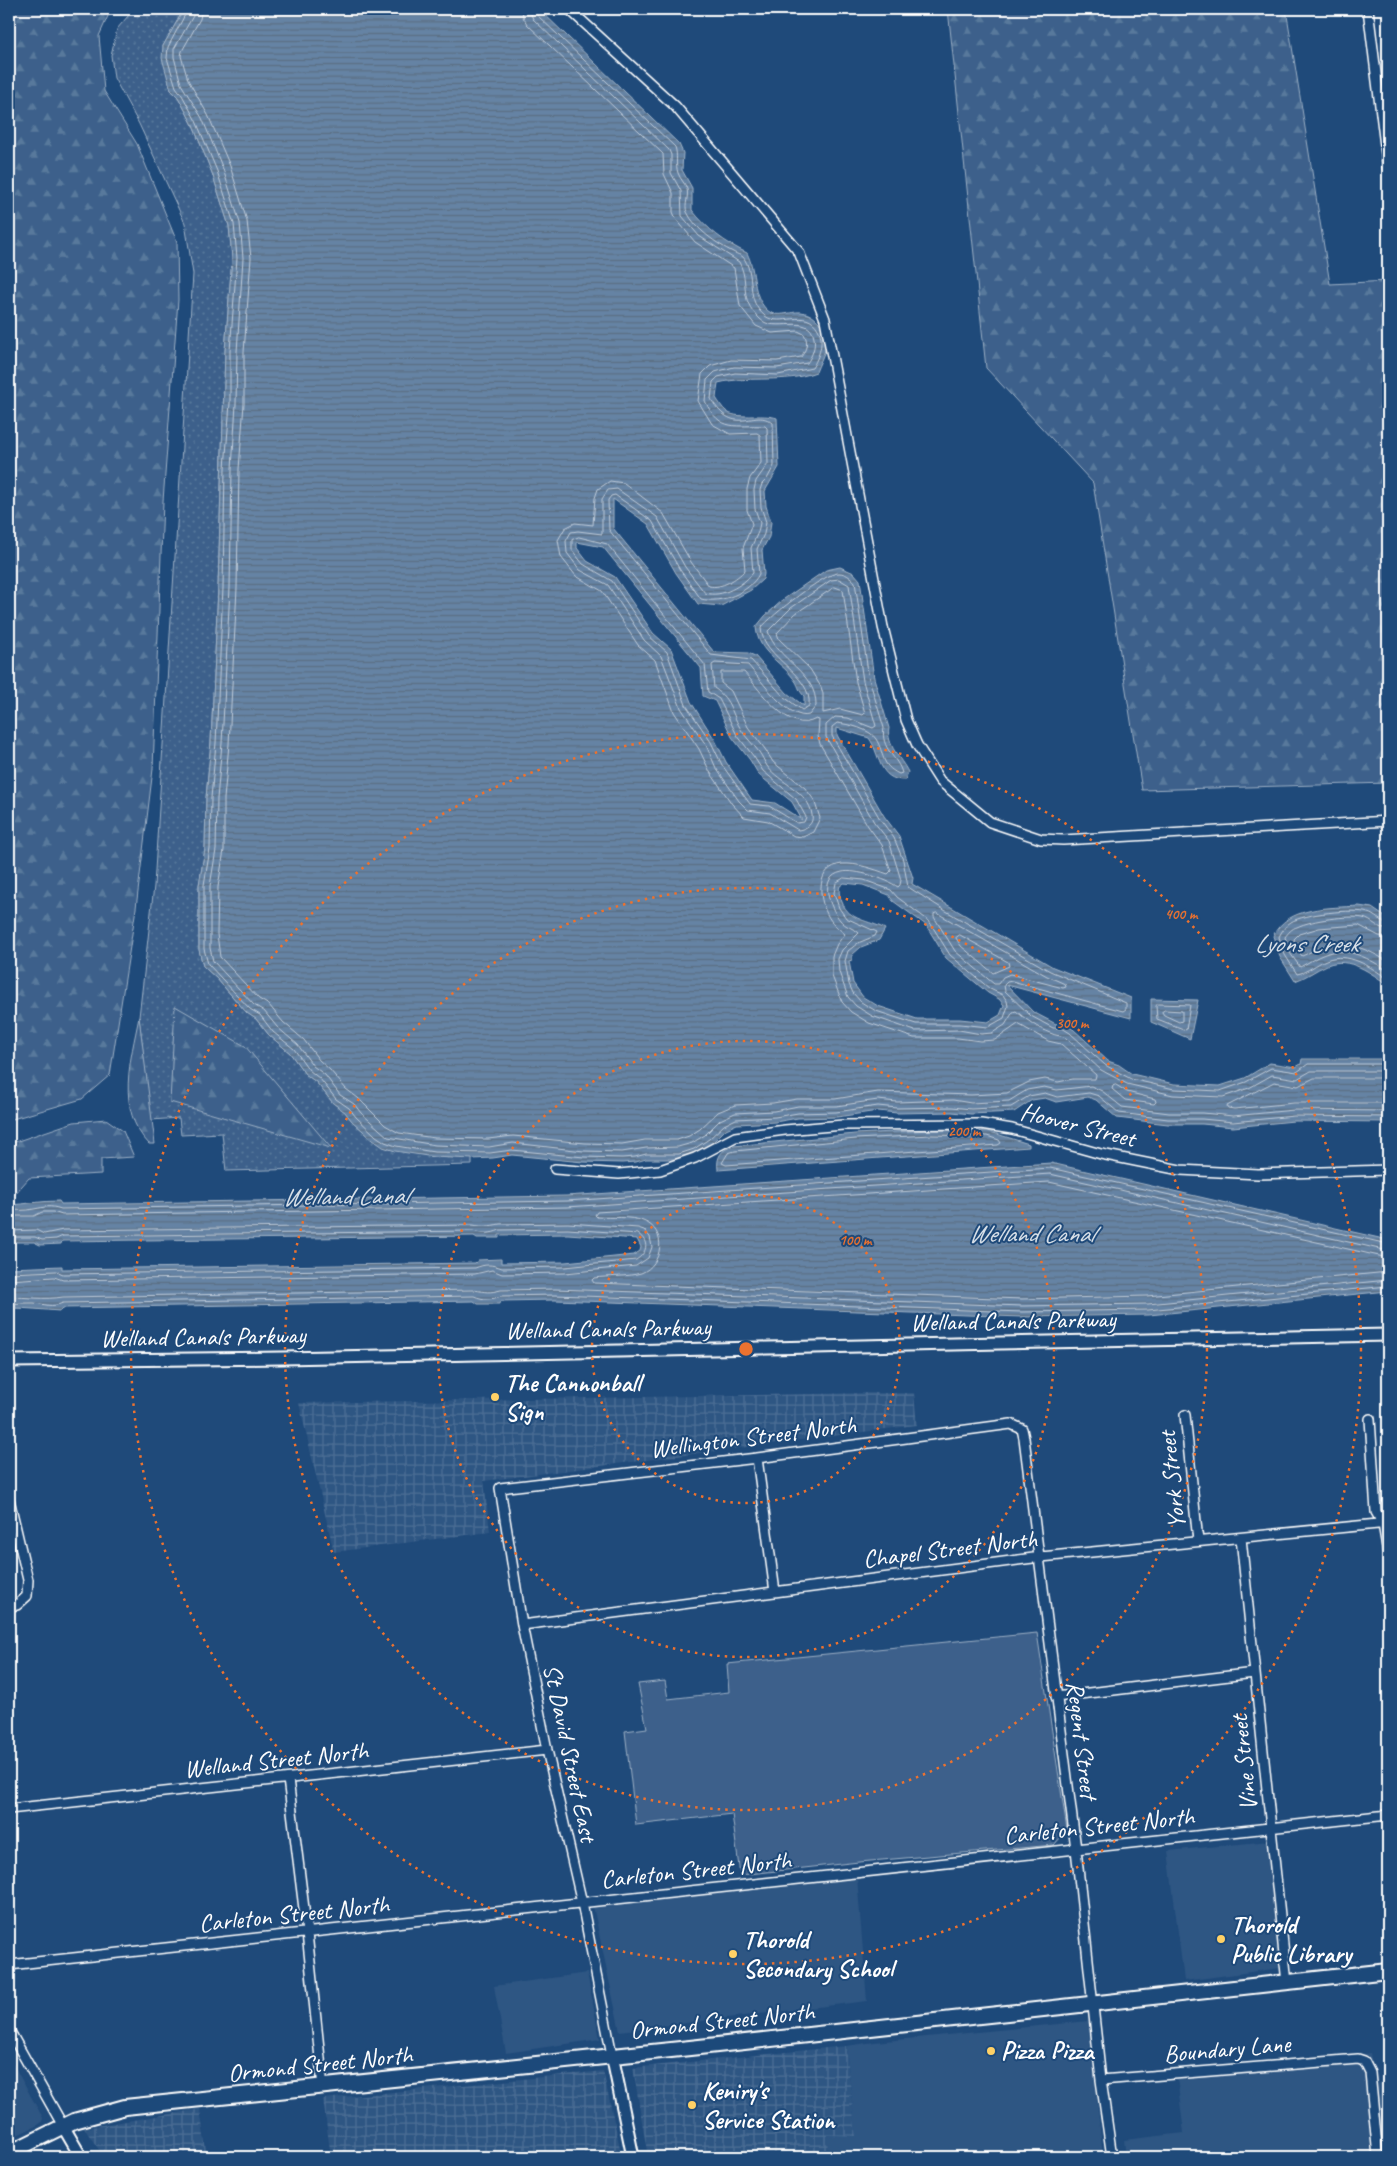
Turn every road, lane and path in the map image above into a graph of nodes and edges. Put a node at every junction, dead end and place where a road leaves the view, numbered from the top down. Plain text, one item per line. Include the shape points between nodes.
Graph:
1 (569, 9) edge
2 (1368, 9) edge
3 (1388, 170) edge
4 (1388, 821) edge
5 (555, 1169) dead end
6 (1388, 1170) edge
7 (1388, 1335) edge
8 (9, 1362) edge
9 (1185, 1415) dead end
10 (1370, 1419) dead end
11 (1011, 1424) joint
12 (756, 1458) junction
13 (500, 1488) joint
14 (9, 1498) edge
15 (1386, 1524) edge
16 (1241, 1538) junction
17 (1198, 1541) junction
18 (1388, 1552) edge
19 (1040, 1557) junction
20 (775, 1592) junction
21 (9, 1606) edge
22 (522, 1625) junction
23 (1254, 1673) junction
24 (1056, 1697) junction
25 (547, 1750) junction
26 (288, 1779) junction
27 (9, 1809) edge
28 (1388, 1815) edge
29 (1272, 1828) junction
30 (1076, 1849) junction
31 (582, 1903) junction
32 (307, 1932) junction
33 (9, 1965) edge
34 (1388, 1971) edge
35 (1287, 1983) junction
36 (1092, 2004) junction
37 (9, 2030) edge
38 (612, 2055) junction
39 (1101, 2080) junction
40 (323, 2087) junction
41 (63, 2126) junction
42 (9, 2153) edge
43 (81, 2157) edge
44 (633, 2157) edge
45 (1112, 2157) edge
46 (1378, 2157) edge

1 - 4 street via 675,106 799,252 825,319 883,627 906,720 917,745 940,781 990,822 1041,839
2 - 3 street
5 - 6 street, Hoover Street via 619,1174 660,1170 695,1158 736,1137 784,1130 843,1124 981,1124 1180,1170 1258,1174
7 - 8 street, Welland Canals Parkway
9 - 17 street, York Street
10 - 15 street via 1376,1512
11 - 12 street, Wellington Street North
11 - 19 street, Regent Street via 1022,1429 1024,1438
12 - 13 street, Wellington Street North
12 - 20 street
13 - 22 street, St David Street East
14 - 21 street via 28,1580 27,1596 17,1605
15 - 16 street, Chapel Street North
15 - 18 street
16 - 17 street, Chapel Street North
16 - 23 street, Vine Street
17 - 19 street, Chapel Street North
19 - 20 street, Chapel Street North
19 - 24 street, Regent Street
20 - 22 street, Chapel Street North
22 - 25 street, St David Street East
23 - 24 street
23 - 29 street, Vine Street
24 - 30 street, Regent Street
25 - 26 street, Welland Street North
25 - 31 street, St David Street East
26 - 27 street, Welland Street North
26 - 32 street
28 - 29 street, Carleton Street North
29 - 30 street, Carleton Street North
29 - 35 street, Vine Street
30 - 31 street, Carleton Street North
30 - 36 street, Regent Street
31 - 32 street, Carleton Street North
31 - 38 street, St David Street East
32 - 33 street, Carleton Street North
32 - 40 street
34 - 35 main road, Ormond Street North
35 - 36 main road, Ormond Street North
36 - 38 main road, Ormond Street North
36 - 39 street, Regent Street
37 - 41 street
38 - 40 main road, Ormond Street North
38 - 44 street
39 - 45 street, Regent Street
39 - 46 street, Boundary Lane via 1358,2059 1364,2061 1370,2073
40 - 41 main road, Ormond Street North via 125,2107 86,2116
41 - 42 main road, Ormond Street North
41 - 43 street

